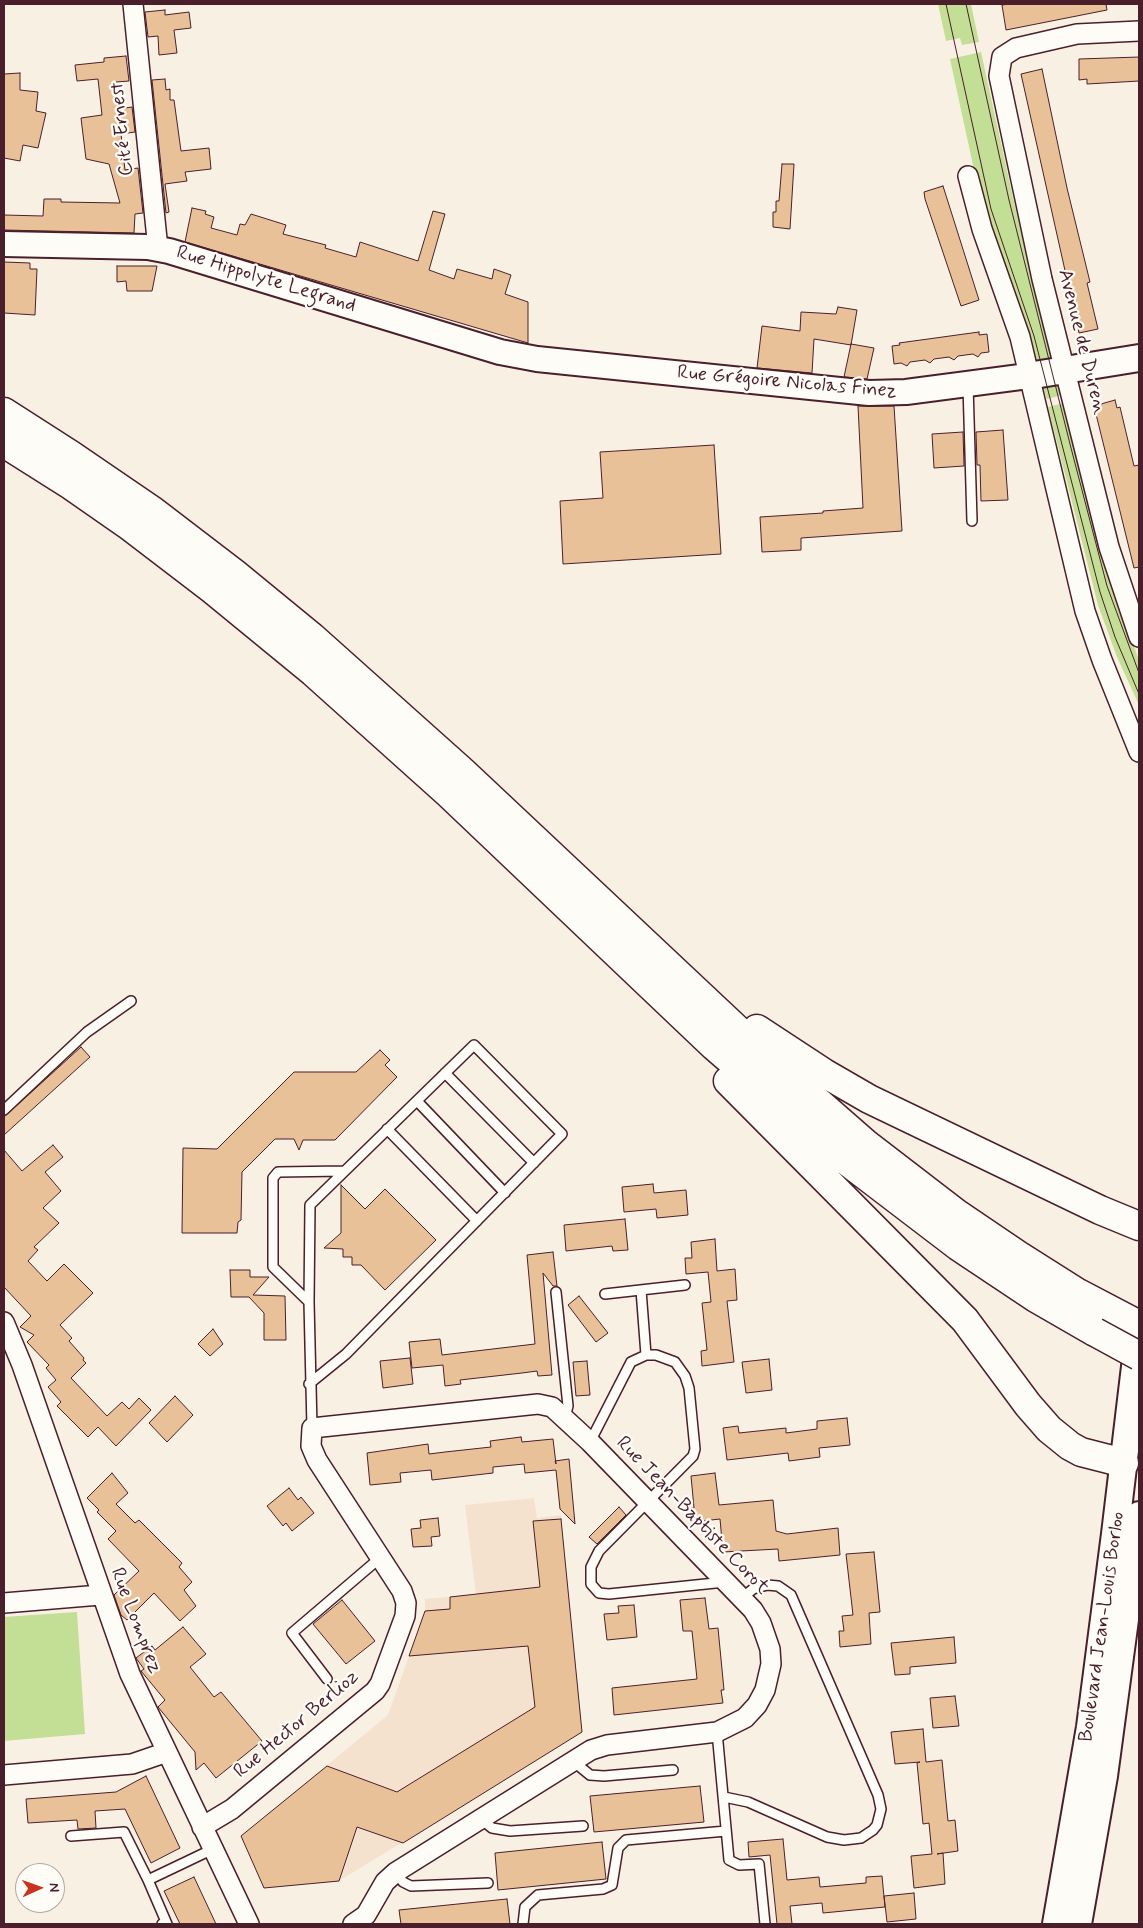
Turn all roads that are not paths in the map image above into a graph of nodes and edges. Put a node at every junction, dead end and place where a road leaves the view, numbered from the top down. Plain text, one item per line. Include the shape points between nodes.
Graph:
1 (133, 4) edge
2 (1139, 31) edge
3 (968, 176) dead end
4 (4, 244) edge
5 (158, 249) junction
6 (522, 357) joint
7 (1139, 358) edge
8 (1066, 371) junction
9 (1028, 376) junction
10 (968, 384) junction
11 (4, 412) edge
12 (4, 442) edge
13 (972, 521) dead end
14 (1139, 637) edge
15 (1139, 752) edge
16 (608, 945) junction
17 (686, 983) junction
18 (131, 1001) dead end
19 (445, 1073) junction
20 (416, 1101) junction
21 (4, 1110) edge
22 (387, 1129) junction
23 (534, 1163) junction
24 (344, 1171) junction
25 (505, 1193) junction
26 (477, 1221) junction
27 (1139, 1226) edge
28 (686, 1285) dead end
29 (641, 1290) junction
30 (556, 1292) dead end
31 (605, 1294) dead end
32 (309, 1302) junction
33 (4, 1322) edge
34 (1139, 1326) edge
35 (646, 1355) junction
36 (1139, 1356) edge
37 (309, 1384) junction
38 (566, 1417) junction
39 (312, 1428) junction
40 (590, 1442) junction
41 (1132, 1464) edge
42 (648, 1501) junction
43 (1139, 1515) edge
44 (381, 1557) junction
45 (727, 1582) junction
46 (100, 1595) junction
47 (742, 1598) junction
48 (4, 1603) edge
49 (327, 1678) dead end
50 (717, 1732) junction
51 (167, 1752) junction
52 (573, 1761) junction
53 (672, 1770) dead end
54 (4, 1775) edge
55 (724, 1797) junction
56 (481, 1819) junction
57 (583, 1826) dead end
58 (202, 1827) junction
59 (726, 1831) junction
60 (71, 1836) dead end
61 (213, 1849) junction
62 (396, 1872) junction
63 (148, 1880) junction
64 (488, 1883) dead end
65 (162, 1924) edge
66 (249, 1924) edge
67 (353, 1924) edge
68 (523, 1924) edge
69 (765, 1924) edge
70 (1056, 1924) edge
71 (1078, 1924) edge

1 - 5 street, Cité Ernest
2 - 8 street, Avenue de Duren via 1078,34 1016,48 1004,54 999,67 999,82 1040,271
3 - 9 street via 982,229 1020,337
4 - 5 street, Rue Hippolyte Legrand
5 - 6 street, Rue Hippolyte Legrand
6 - 10 street, Rue Grégoire Nicolas Finez via 869,394
7 - 8 main road, Rue Grégoire Nicolas Finez
8 - 9 main road, Rue Grégoire Nicolas Finez
8 - 14 street, Avenue de Duren via 1114,564
9 - 10 street, Rue Grégoire Nicolas Finez
9 - 15 street via 1085,611
10 - 13 lane
11 - 17 highway via 133,496 306,631 445,755
12 - 16 highway via 128,525 274,640 402,751
16 - 36 highway, bridge via 743,1071 880,1188 996,1272
16 - 41 highway via 658,1010 965,1320 1039,1418 1070,1446 1094,1456
17 - 27 highway via 869,1099
17 - 34 highway via 818,1103 897,1168 987,1235
18 - 21 lane via 87,1032
19 - 20 lane
19 - 23 lane
19 - 23 lane via 474,1045 562,1134
20 - 22 lane
20 - 25 lane
22 - 24 lane
22 - 26 lane
23 - 25 lane
24 - 32 lane via 310,1205
24 - 32 lane via 278,1172 273,1178 273,1267
25 - 26 lane
26 - 37 lane via 346,1354
28 - 29 lane
29 - 31 lane
29 - 35 lane
30 - 38 lane via 568,1406
32 - 37 lane
33 - 46 street, Rue Lomprez via 22,1365
34 - 41 main road, Boulevard Jean-Louis Borloo
35 - 40 lane via 627,1366
35 - 42 lane via 669,1358 685,1376 695,1449 690,1462
37 - 39 lane
38 - 39 street, Rue Jean-Baptiste Corot via 552,1407 538,1404
38 - 40 street, Rue Jean-Baptiste Corot
39 - 44 street, Rue Hector Berlioz via 311,1446 317,1460
40 - 42 street, Rue Jean-Baptiste Corot
41 - 70 main road, Boulevard Jean-Louis Borloo
42 - 45 street, Rue Jean-Baptiste Corot
42 - 45 lane via 595,1557 590,1579 595,1591 609,1594
43 - 71 main road, Boulevard Jean-Louis Borloo via 1104,1776
44 - 49 lane via 292,1633
44 - 58 street, Rue Hector Berlioz via 402,1591 406,1607 378,1687 232,1809
45 - 47 street, Rue Jean-Baptiste Corot
46 - 48 street
46 - 51 street, Rue Lomprez via 130,1674
47 - 50 street, Rue Jean-Baptiste Corot via 765,1632 770,1649 770,1673 762,1697 752,1712
47 - 55 lane via 753,1589 768,1585 778,1586 791,1595 878,1795 881,1809 873,1830 861,1838 844,1840 827,1838 748,1802
50 - 52 street, Rue Jean-Baptiste Corot via 607,1745
50 - 55 lane
51 - 54 street via 132,1764
51 - 58 street, Rue Lomprez
52 - 53 lane via 590,1775
52 - 56 street, Rue Jean-Baptiste Corot
55 - 59 lane
56 - 57 lane via 492,1828 510,1831
56 - 62 street, Rue Jean-Baptiste Corot
58 - 61 street, Rue Lomprez
59 - 68 lane via 626,1840 618,1848 612,1885 603,1889 538,1895 525,1907
59 - 69 lane via 729,1860 739,1865 758,1864
60 - 63 lane via 124,1832
61 - 63 lane
61 - 66 street, Rue Lomprez
62 - 64 lane via 403,1882 411,1886
62 - 67 street, Rue Jean-Baptiste Corot via 385,1882 366,1915
63 - 65 lane via 167,1924

